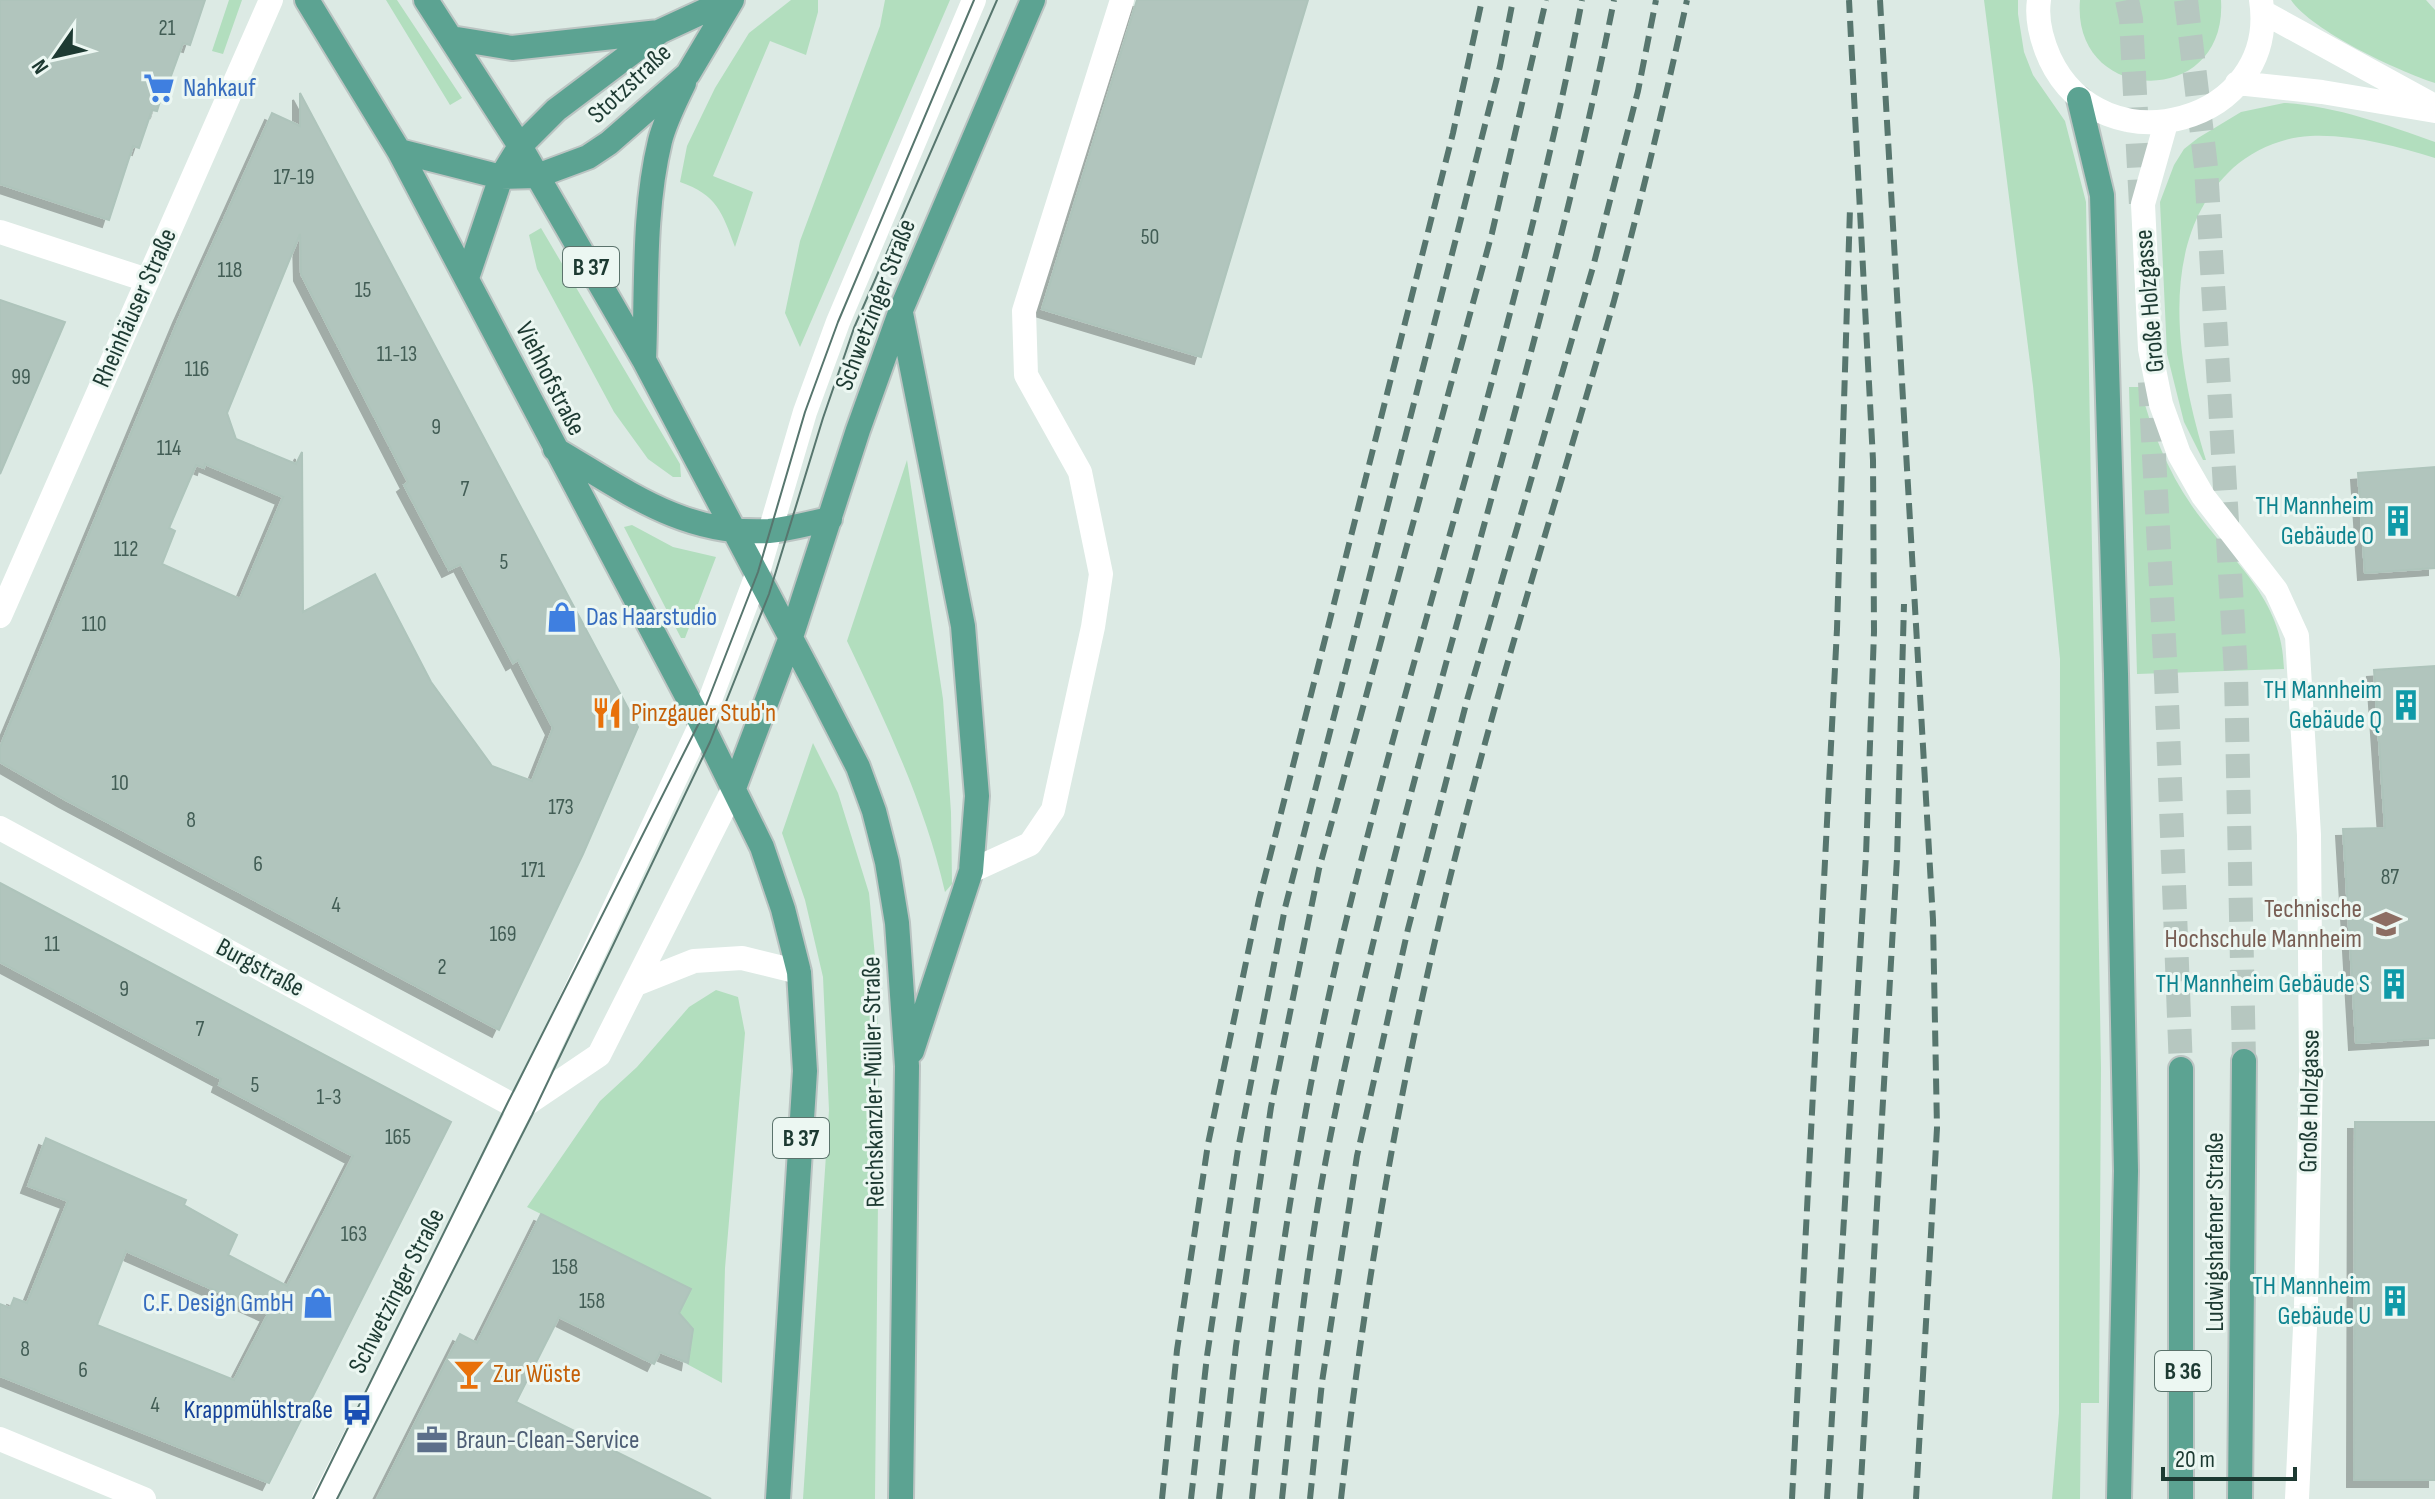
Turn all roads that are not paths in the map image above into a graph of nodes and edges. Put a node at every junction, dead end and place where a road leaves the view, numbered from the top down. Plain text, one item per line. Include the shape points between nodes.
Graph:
1 (271, 0) edge
2 (307, 0) edge
3 (426, 0) edge
4 (730, 0) edge
5 (974, 0) edge
6 (1033, 0) edge
7 (1122, 0) edge
8 (2039, 0) edge
9 (2262, 6) edge
10 (661, 31) junction
11 (451, 38) junction
12 (688, 74) junction
13 (2237, 83) junction
14 (2079, 99) junction
15 (2435, 108) edge
16 (2166, 123) junction
17 (520, 146) junction
18 (399, 151) junction
19 (537, 176) junction
20 (501, 177) junction
21 (0, 232) edge
22 (467, 278) junction
23 (147, 280) junction
24 (901, 310) junction
25 (644, 360) junction
26 (555, 449) junction
27 (830, 519) junction
28 (735, 531) junction
29 (770, 531) junction
30 (758, 572) junction
31 (0, 616) edge
32 (791, 637) junction
33 (701, 724) junction
34 (734, 788) junction
35 (0, 828) edge
36 (971, 871) junction
37 (799, 972) junction
38 (636, 984) junction
39 (2244, 1061) tunnel mouth
40 (907, 1066) junction
41 (2181, 1069) tunnel mouth
42 (520, 1109) junction
43 (0, 1439) edge
44 (144, 1499) edge
45 (324, 1499) edge
46 (778, 1499) edge
47 (901, 1499) edge
48 (2119, 1499) edge
49 (2181, 1499) edge
50 (2240, 1499) edge
51 (2297, 1499) edge

1 - 23 street, Rheinhäuser Straße
2 - 18 main road, Viehhofstraße / B 37
3 - 11 main road, B 37
4 - 10 main road, Stotzstraße
4 - 12 main road, Stotzstraße
5 - 29 street, Schwetzinger Straße via 838,322
6 - 24 main road, Schwetzinger Straße
7 - 36 street via 1024,311 1026,375 1080,472 1101,574 1093,627 1053,810 1030,844
8 - 14 street via 2042,43 2057,74
9 - 13 street via 2260,38
9 - 15 street
10 - 11 main road via 512,48
10 - 17 main road, Stotzstraße via 556,110
11 - 17 main road, B 37
12 - 19 main road, Stotzstraße via 609,143
12 - 25 main road via 655,166
13 - 15 street
13 - 16 street via 2217,103
14 - 16 street via 2106,115 2135,123
14 - 48 main road via 2102,195 2116,658 2126,1171
16 - 51 street, Große Holzgasse via 2143,204 2150,349 2161,404 2179,454 2203,496 2276,590 2297,636 2309,835 2311,1071
17 - 19 main road, B 37
17 - 20 main road, Stotzstraße
18 - 20 main road, Stotzstraße
18 - 22 main road, Viehhofstraße / B 37
19 - 20 main road, Stotzstraße
19 - 25 main road, B 37
20 - 22 main road, Stotzstraße
21 - 23 street
22 - 26 main road, Viehhofstraße / B 37
23 - 31 street, Rheinhäuser Straße
24 - 27 main road, Schwetzinger Straße
24 - 36 main road via 963,626 977,796
25 - 28 main road, B 37
26 - 28 main road via 670,516
26 - 33 main road, Viehhofstraße / B 37
27 - 29 main road
27 - 32 main road, Schwetzinger Straße
28 - 29 main road
28 - 30 main road, B 37
29 - 30 street, Schwetzinger Straße
30 - 32 main road, B 37
30 - 33 street, Schwetzinger Straße
32 - 34 main road, Schwetzinger Straße
32 - 40 main road, Reichskanzler-Müller-Straße / B 37 via 858,767 874,811 897,923
33 - 34 main road, Viehhofstraße / B 37
33 - 42 street, Schwetzinger Straße
34 - 37 main road, B 37 via 766,859
34 - 38 street, Schwetzinger Straße
35 - 42 street, Burgstraße
36 - 40 main road
37 - 38 street via 742,958 694,961
37 - 46 main road, B 37 via 805,1071
38 - 42 street, Schwetzinger Straße via 599,1055
39 - 50 main road, Ludwigshafener Straße / B 36
40 - 47 main road, Reichskanzler-Müller-Straße / B 37
41 - 49 main road, Ludwigshafener Straße / B 36
42 - 45 street, Schwetzinger Straße
43 - 44 street

